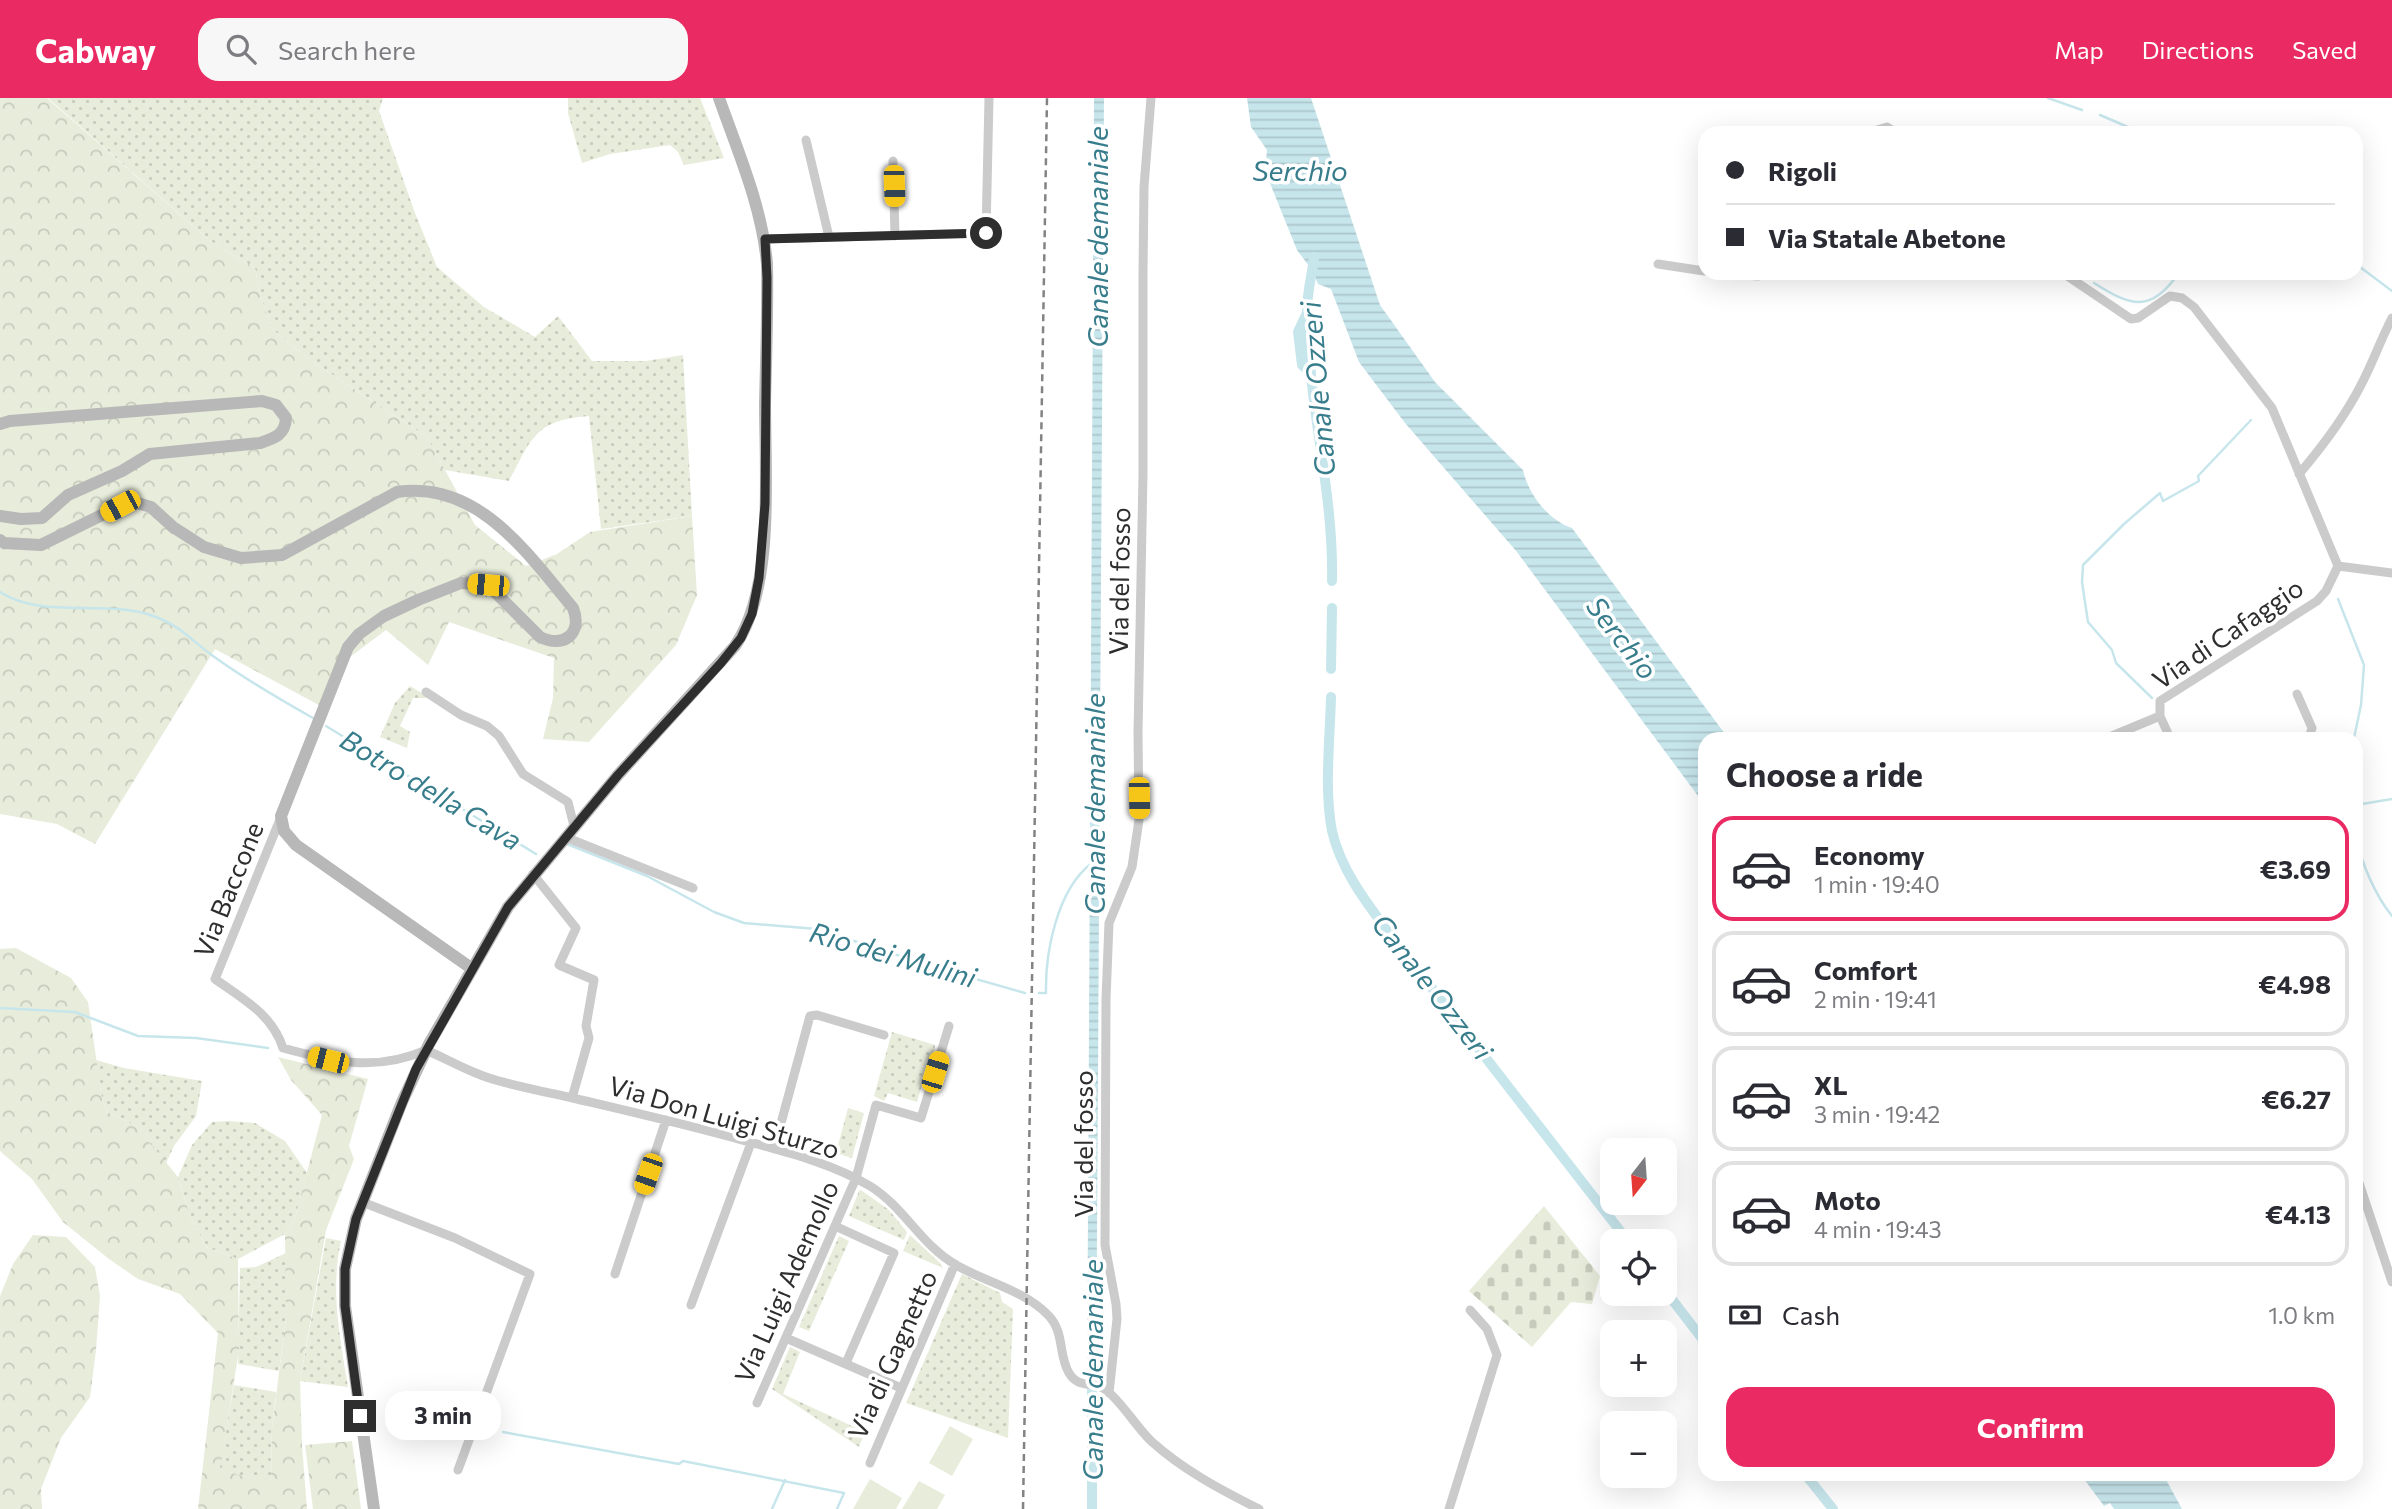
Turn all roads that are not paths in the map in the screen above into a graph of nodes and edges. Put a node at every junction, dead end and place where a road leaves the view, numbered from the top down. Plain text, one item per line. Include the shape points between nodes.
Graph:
1 (719, 98) edge
2 (989, 98) edge
3 (1151, 99) edge
4 (806, 140) dead end
5 (893, 161) dead end
6 (895, 236) junction
7 (829, 237) junction
8 (765, 239) junction
9 (1658, 264) dead end
10 (1698, 270) edge
11 (2073, 280) edge
12 (2392, 318) edge
13 (0, 424) edge
14 (2299, 474) junction
15 (0, 516) edge
16 (0, 540) edge
17 (2337, 566) junction
18 (2392, 573) edge
19 (426, 692) dead end
20 (2297, 694) dead end
21 (2160, 716) junction
22 (2121, 732) edge
23 (2168, 732) edge
24 (2311, 732) edge
25 (281, 816) junction
26 (574, 826) junction
27 (565, 836) junction
28 (533, 874) junction
29 (693, 888) dead end
30 (471, 968) junction
31 (949, 1026) dead end
32 (884, 1035) dead end
33 (426, 1050) junction
34 (572, 1098) junction
35 (666, 1120) junction
36 (751, 1143) junction
37 (774, 1149) junction
38 (856, 1178) junction
39 (2363, 1195) edge
40 (362, 1202) junction
41 (835, 1226) junction
42 (956, 1264) junction
43 (615, 1274) dead end
44 (2392, 1282) edge
45 (691, 1305) dead end
46 (1470, 1310) dead end
47 (786, 1338) junction
48 (846, 1363) junction
49 (901, 1388) junction
50 (1110, 1393) junction
51 (757, 1403) dead end
52 (870, 1463) dead end
53 (458, 1470) dead end
54 (374, 1509) edge
55 (1259, 1509) edge
56 (1449, 1509) edge

1 - 8 street
2 - 6 street via 986,233
3 - 50 street, Via del fosso via 1144,187 1139,820 1132,867 1109,923 1106,999 1105,1245 1116,1304
4 - 7 street
5 - 6 street
6 - 7 street
7 - 8 street
8 - 26 street via 765,504 752,614 741,638 721,663
9 - 10 street
11 - 14 street via 2131,319 2170,296 2194,307 2272,408
12 - 14 street via 2362,383
13 - 15 street via 262,401 276,405 286,418 277,437 260,443 150,454 68,495 42,518
14 - 17 street
16 - 25 street via 41,545 120,506 137,503 151,507 204,547 241,558 282,555 397,492 413,489 480,510 513,537 572,608 576,617 572,633 560,642 540,637 488,585 461,583 384,616 348,647
17 - 18 street
17 - 21 street, Via di Cafaggio via 2317,601 2160,701
19 - 26 street via 499,736 523,774 568,802
20 - 24 street
21 - 22 street
21 - 23 street, Via di Cafaggio
25 - 30 street via 284,831 296,845
25 - 33 street, Via Baccone via 215,979 260,1010 283,1048 365,1064 406,1059
26 - 27 street
27 - 28 street
27 - 29 street
28 - 30 street
28 - 34 street via 576,928 559,965 594,980 586,1026 589,1038
30 - 33 street
31 - 38 street, Via Luigi Ademollo via 921,1118 876,1105
32 - 37 street via 810,1016
33 - 34 street, Via Don Luigi Sturzo via 489,1078
33 - 40 street
34 - 35 street, Via Don Luigi Sturzo
35 - 36 street, Via Don Luigi Sturzo
35 - 43 street
36 - 37 street, Via Don Luigi Sturzo
36 - 45 street
37 - 38 street, Via Don Luigi Sturzo
38 - 41 street, Via Luigi Ademollo
38 - 42 street, Via Don Luigi Sturzo via 896,1206 928,1244
39 - 44 street
40 - 53 street via 455,1238 530,1274
40 - 54 street via 349,1244 345,1296
41 - 47 street, Via Luigi Ademollo
41 - 48 street via 894,1252
42 - 49 street, Via di Gagnetto
42 - 50 street, Via Don Luigi Sturzo via 1027,1298 1050,1316 1069,1373 1081,1385 1100,1386
46 - 56 street via 1487,1329 1497,1355
47 - 48 street
47 - 51 street, Via Luigi Ademollo
48 - 49 street
49 - 52 street, Via di Gagnetto
50 - 55 street, Via Don Luigi Sturzo via 1151,1441 1179,1463

